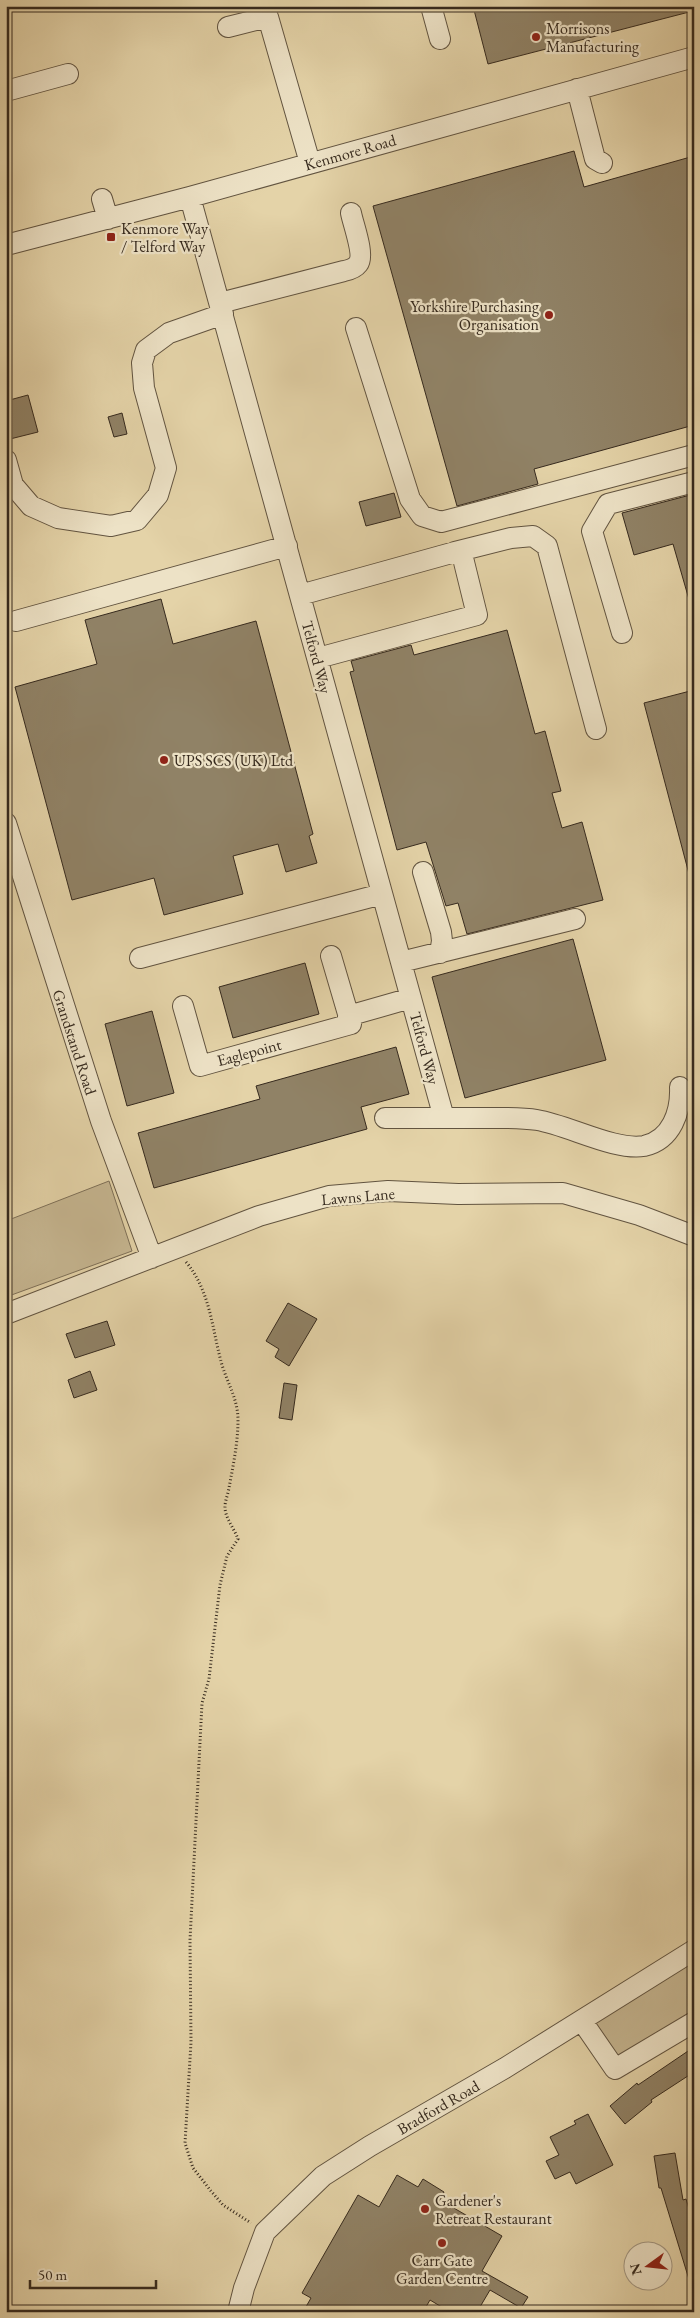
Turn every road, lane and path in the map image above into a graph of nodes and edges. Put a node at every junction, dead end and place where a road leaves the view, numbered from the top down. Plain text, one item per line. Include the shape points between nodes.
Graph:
1 (431, 6) edge
2 (267, 12) edge
3 (228, 28) dead end
4 (440, 39) dead end
5 (694, 57) edge
6 (68, 74) dead end
7 (576, 89) junction
8 (6, 91) edge
9 (310, 163) junction
10 (602, 163) dead end
11 (190, 197) junction
12 (102, 199) dead end
13 (351, 213) dead end
14 (108, 219) junction
15 (7, 246) edge
16 (221, 309) junction
17 (356, 328) dead end
18 (694, 455) edge
19 (6, 460) edge
20 (694, 482) edge
21 (287, 546) junction
22 (455, 552) junction
23 (300, 595) junction
24 (16, 622) dead end
25 (622, 633) dead end
26 (318, 658) junction
27 (596, 729) dead end
28 (6, 823) edge
29 (423, 872) dead end
30 (382, 894) junction
31 (576, 919) dead end
32 (440, 953) junction
33 (330, 956) dead end
34 (140, 958) dead end
35 (402, 962) junction
36 (411, 998) junction
37 (183, 1006) dead end
38 (348, 1016) junction
39 (680, 1086) dead end
40 (385, 1118) dead end
41 (444, 1118) junction
42 (694, 1236) edge
43 (172, 1250) junction
44 (152, 1258) junction
45 (6, 1314) edge
46 (694, 1950) edge
47 (582, 2021) junction
48 (694, 2022) edge
49 (265, 2232) junction
50 (238, 2312) edge

1 - 4 street
2 - 3 street
2 - 9 street
5 - 7 street, Kenmore Road
6 - 8 street
7 - 9 street, Kenmore Road
7 - 10 street via 595,159
9 - 11 street, Kenmore Road
11 - 14 street, Kenmore Road
11 - 16 street, Telford Way
12 - 14 street
13 - 16 street via 360,250 358,265
14 - 15 street, Kenmore Road
16 - 19 street via 169,333 146,350 142,363 144,388 166,468 158,495 137,520 111,526 58,518 31,506 13,485
16 - 21 street, Telford Way
17 - 18 street via 410,499 422,516 441,522
20 - 25 street via 608,504 592,531
21 - 23 street, Telford Way
21 - 24 street
22 - 23 street
22 - 26 street via 463,558 477,615
22 - 27 street via 533,536 547,546
23 - 26 street, Telford Way
26 - 30 street, Telford Way
28 - 44 street, Grandstand Road via 92,1092
29 - 32 street via 441,932
30 - 34 street
30 - 35 street, Telford Way
31 - 32 street
32 - 35 street
33 - 38 street
35 - 36 street, Telford Way
36 - 38 street, Eaglepoint
36 - 41 street, Telford Way
37 - 38 street, Eaglepoint via 200,1066 351,1024
39 - 41 street via 680,1104 670,1129 660,1139 645,1146 631,1147 537,1120
40 - 41 street
42 - 43 street, Lawns Lane via 639,1215 563,1193 388,1191 329,1196 259,1216
43 - 44 street, Lawns Lane
43 - 49 path via 187,1263 201,1284 236,1400 238,1419 225,1508 238,1539 227,1556 220,1585 210,1679 202,1704 190,1930 191,2042 185,2143 193,2168 223,2205
44 - 45 street, Lawns Lane
46 - 47 street, Bradford Road
47 - 48 street via 615,2069
47 - 49 street, Bradford Road via 322,2176
49 - 50 street, Bradford Road

